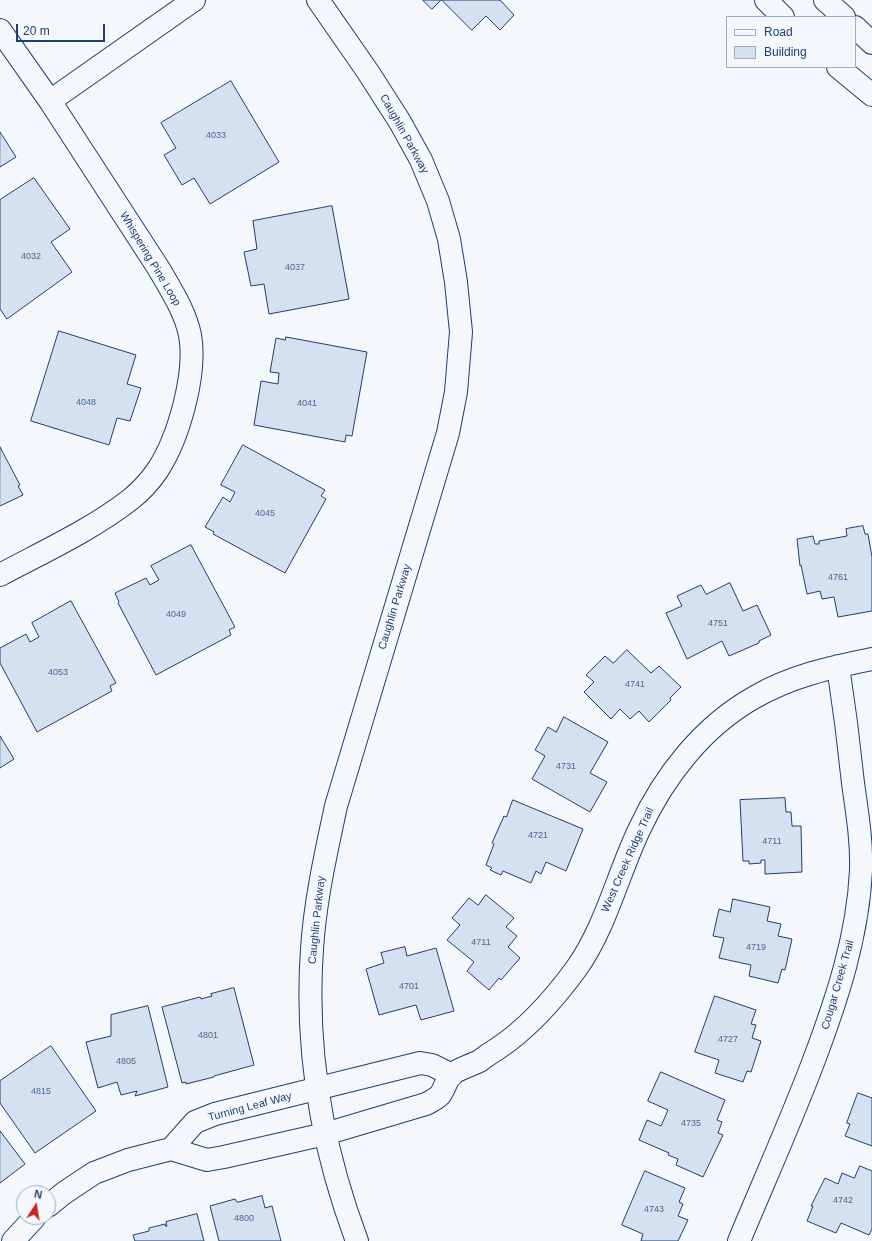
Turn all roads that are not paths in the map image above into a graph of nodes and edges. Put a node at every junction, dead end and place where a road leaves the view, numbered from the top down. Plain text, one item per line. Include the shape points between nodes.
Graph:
1 (194, 0) edge
2 (318, 0) edge
3 (766, 0) edge
4 (825, 0) edge
5 (782, 16) edge
6 (843, 16) edge
7 (856, 28) edge
8 (0, 30) edge
9 (872, 43) edge
10 (839, 68) edge
11 (872, 95) edge
12 (50, 101) junction
13 (0, 575) edge
14 (872, 659) edge
15 (838, 666) junction
16 (452, 1075) junction
17 (317, 1090) junction
18 (325, 1134) junction
19 (171, 1149) junction
20 (56, 1200) edge
21 (28, 1225) edge
22 (13, 1241) edge
23 (357, 1241) edge
24 (739, 1241) edge

1 - 12 street
2 - 17 street, Caughlin Parkway via 392,109 421,160 438,201 449,239 460,332 456,392 448,433 349,759 326,851 312,950 312,1044
3 - 5 street
4 - 6 street
7 - 9 street
8 - 12 street, Whispering Pine Loop
10 - 11 street
12 - 13 street, Whispering Pine Loop via 173,294 190,335 190,375 179,424 163,461 150,481 131,499 88,528
14 - 15 street, West Creek Ridge Trail
15 - 16 street, West Creek Ridge Trail via 787,682 755,697 699,740 676,767 639,829 595,936 578,967 557,996 503,1045
15 - 24 street, Cougar Creek Trail via 860,834 860,870 851,947 837,995 799,1099
16 - 17 street via 432,1065 420,1063
16 - 18 street via 439,1097 426,1104
17 - 18 street, Caughlin Parkway
17 - 19 street, Turning Leaf Way via 215,1114 195,1122
18 - 19 street via 207,1160
18 - 23 street, Caughlin Parkway
19 - 20 street via 128,1160 94,1173
21 - 22 street

